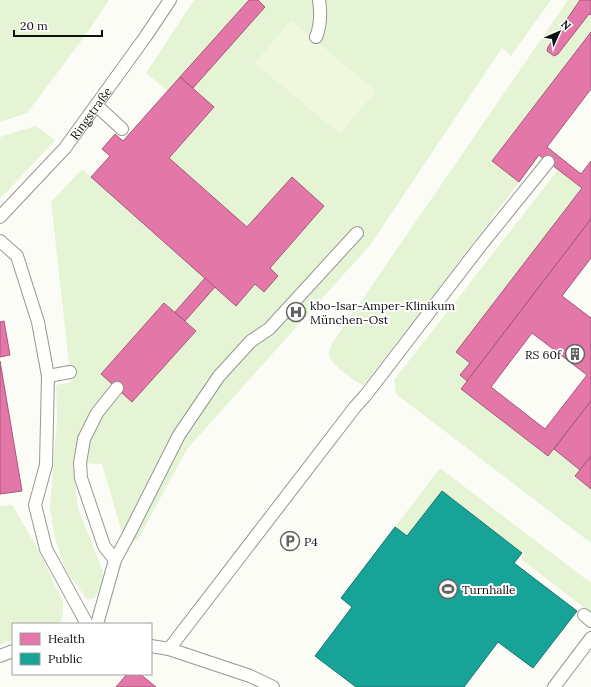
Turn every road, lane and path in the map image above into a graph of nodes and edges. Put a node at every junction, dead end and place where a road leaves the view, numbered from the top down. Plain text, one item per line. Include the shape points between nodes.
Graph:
1 (170, 0) edge
2 (319, 0) edge
3 (316, 36) dead end
4 (96, 105) junction
5 (122, 130) dead end
6 (548, 162) dead end
7 (0, 217) edge
8 (357, 233) dead end
9 (0, 241) edge
10 (70, 372) dead end
11 (48, 376) junction
12 (117, 388) dead end
13 (115, 560) junction
14 (86, 623) edge
15 (97, 623) edge
16 (591, 638) edge
17 (152, 646) edge
18 (169, 649) junction
19 (12, 651) edge
20 (0, 656) edge
21 (273, 687) edge
22 (554, 687) edge

1 - 4 lane, Ringstraße
2 - 3 lane via 320,28
4 - 5 lane
4 - 7 lane, Ringstraße via 65,148
6 - 18 lane
8 - 13 lane via 219,376 179,435
9 - 11 lane via 17,256 38,322
10 - 11 lane
11 - 14 lane via 46,465 35,504 46,549
12 - 13 lane via 97,413 84,439 80,463 81,478 104,546
13 - 15 lane
16 - 22 lane
17 - 18 lane
18 - 21 lane via 250,676
19 - 20 lane

